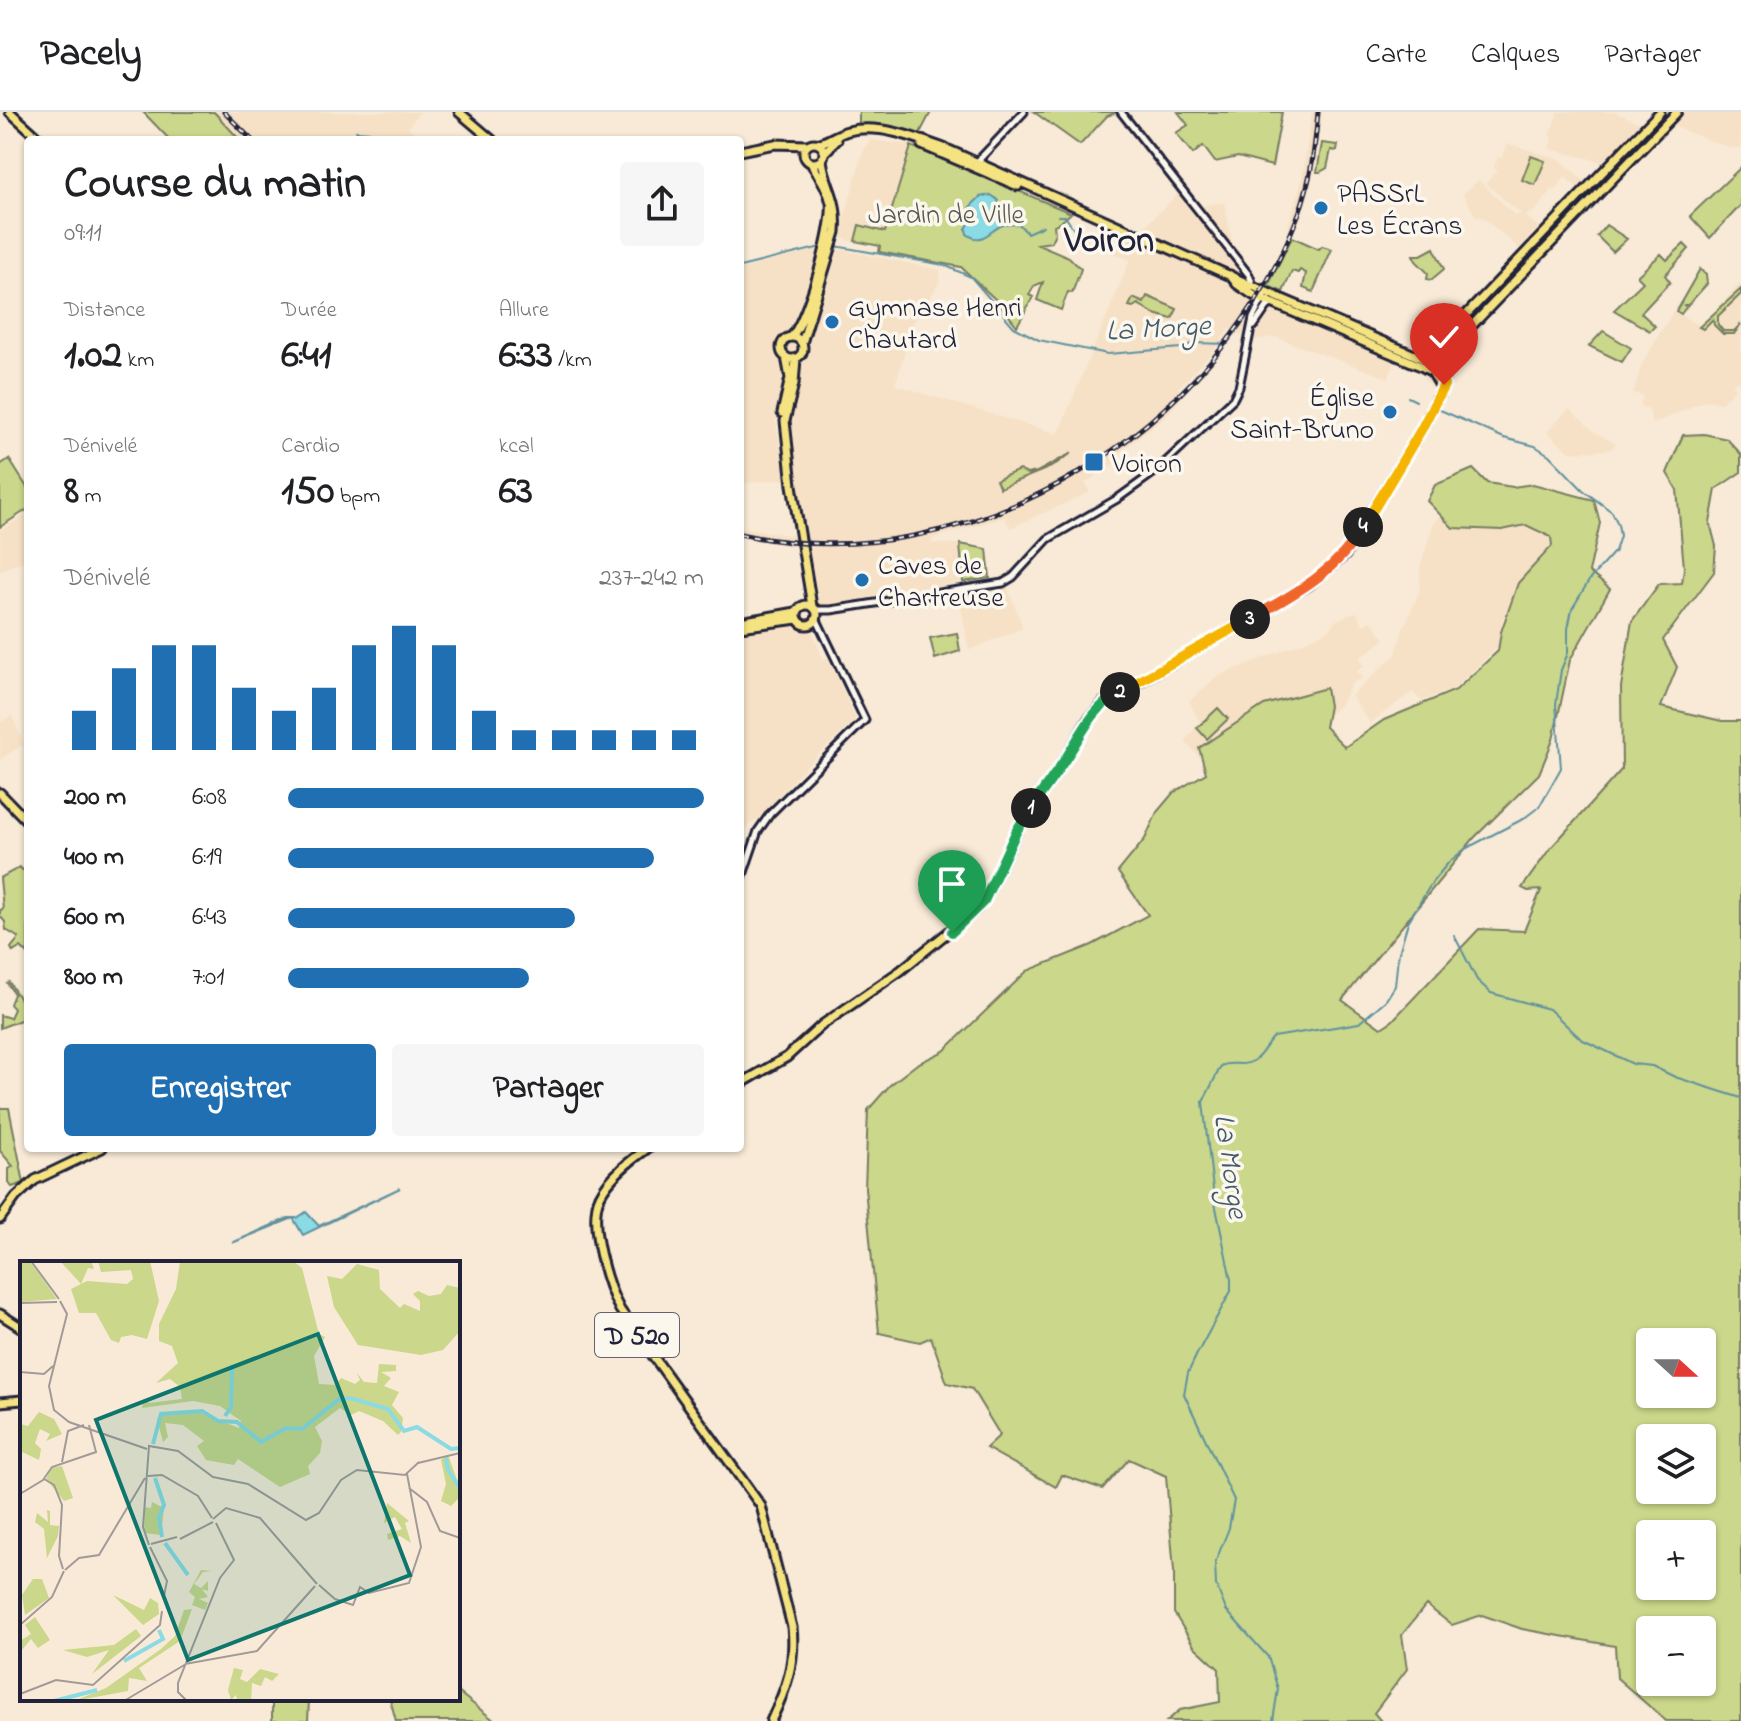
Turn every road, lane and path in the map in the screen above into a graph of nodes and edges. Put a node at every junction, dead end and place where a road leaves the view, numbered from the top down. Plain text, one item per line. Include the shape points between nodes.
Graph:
1 (10, 112) edge
2 (1024, 112) edge
3 (1121, 112) edge
4 (1660, 112) edge
5 (1677, 112) edge
6 (462, 114) edge
7 (37, 136) edge
8 (482, 136) edge
9 (487, 136) edge
10 (787, 144) junction
11 (818, 144) junction
12 (807, 145) junction
13 (744, 150) edge
14 (804, 156) junction
15 (823, 156) junction
16 (811, 163) junction
17 (975, 164) junction
18 (1610, 164) junction
19 (1619, 172) junction
20 (829, 246) junction
21 (1230, 275) junction
22 (1501, 277) junction
23 (1237, 284) junction
24 (1254, 285) junction
25 (1506, 288) junction
26 (1264, 295) junction
27 (1273, 303) junction
28 (1325, 326) junction
29 (1251, 330) junction
30 (1359, 331) junction
31 (792, 336) junction
32 (1443, 339) junction
33 (802, 343) junction
34 (786, 357) junction
35 (796, 358) junction
36 (1421, 362) junction
37 (1432, 364) junction
38 (790, 473) junction
39 (813, 613) junction
40 (797, 616) junction
41 (744, 624) edge
42 (0, 793) edge
43 (24, 818) edge
44 (744, 872) edge
45 (744, 1082) edge
46 (94, 1152) edge
47 (644, 1152) edge
48 (0, 1219) edge
49 (0, 1314) edge
50 (20, 1327) edge
51 (771, 1721) edge

1 - 7 main road
2 - 17 street
3 - 24 street
4 - 18 main road
5 - 19 main road
6 - 8 main road
6 - 9 main road
10 - 12 main road
10 - 13 main road
10 - 14 main road
11 - 12 main road
11 - 15 main road
11 - 17 main road via 853,130 876,131 917,138
12 - 14 main road
14 - 16 main road
15 - 16 main road
15 - 17 main road via 843,136 875,135
15 - 20 main road via 837,216
16 - 20 main road via 831,205
17 - 21 main road
18 - 19 main road
18 - 22 main road
19 - 25 main road
20 - 31 main road via 803,322
20 - 33 main road
21 - 23 main road
21 - 24 main road
22 - 25 main road via 1500,285
22 - 32 main road
23 - 24 street
23 - 26 main road
24 - 26 main road
25 - 37 main road
26 - 27 main road
26 - 29 street
26 - 30 main road
27 - 28 main road
27 - 29 street
28 - 30 main road
28 - 36 main road
29 - 39 street via 1236,396 1156,471 1048,539 1007,581
30 - 36 main road
31 - 33 main road
31 - 34 main road via 781,343
32 - 36 main road
32 - 37 main road
33 - 35 main road
34 - 35 main road
34 - 38 main road via 790,378 781,421
35 - 38 main road via 785,421
36 - 37 main road
37 - 45 main road via 1442,372 1442,389 1345,555 1309,585 1103,703 1021,823 977,909 787,1057
38 - 39 main road
39 - 40 main road
39 - 40 main road via 804,625
39 - 44 street via 865,720 770,814 758,831
40 - 41 main road
42 - 43 main road
46 - 48 main road via 35,1180
47 - 51 main road, D 520 via 609,1183 597,1203 604,1269 620,1310 765,1512 794,1646 789,1681
49 - 50 main road

